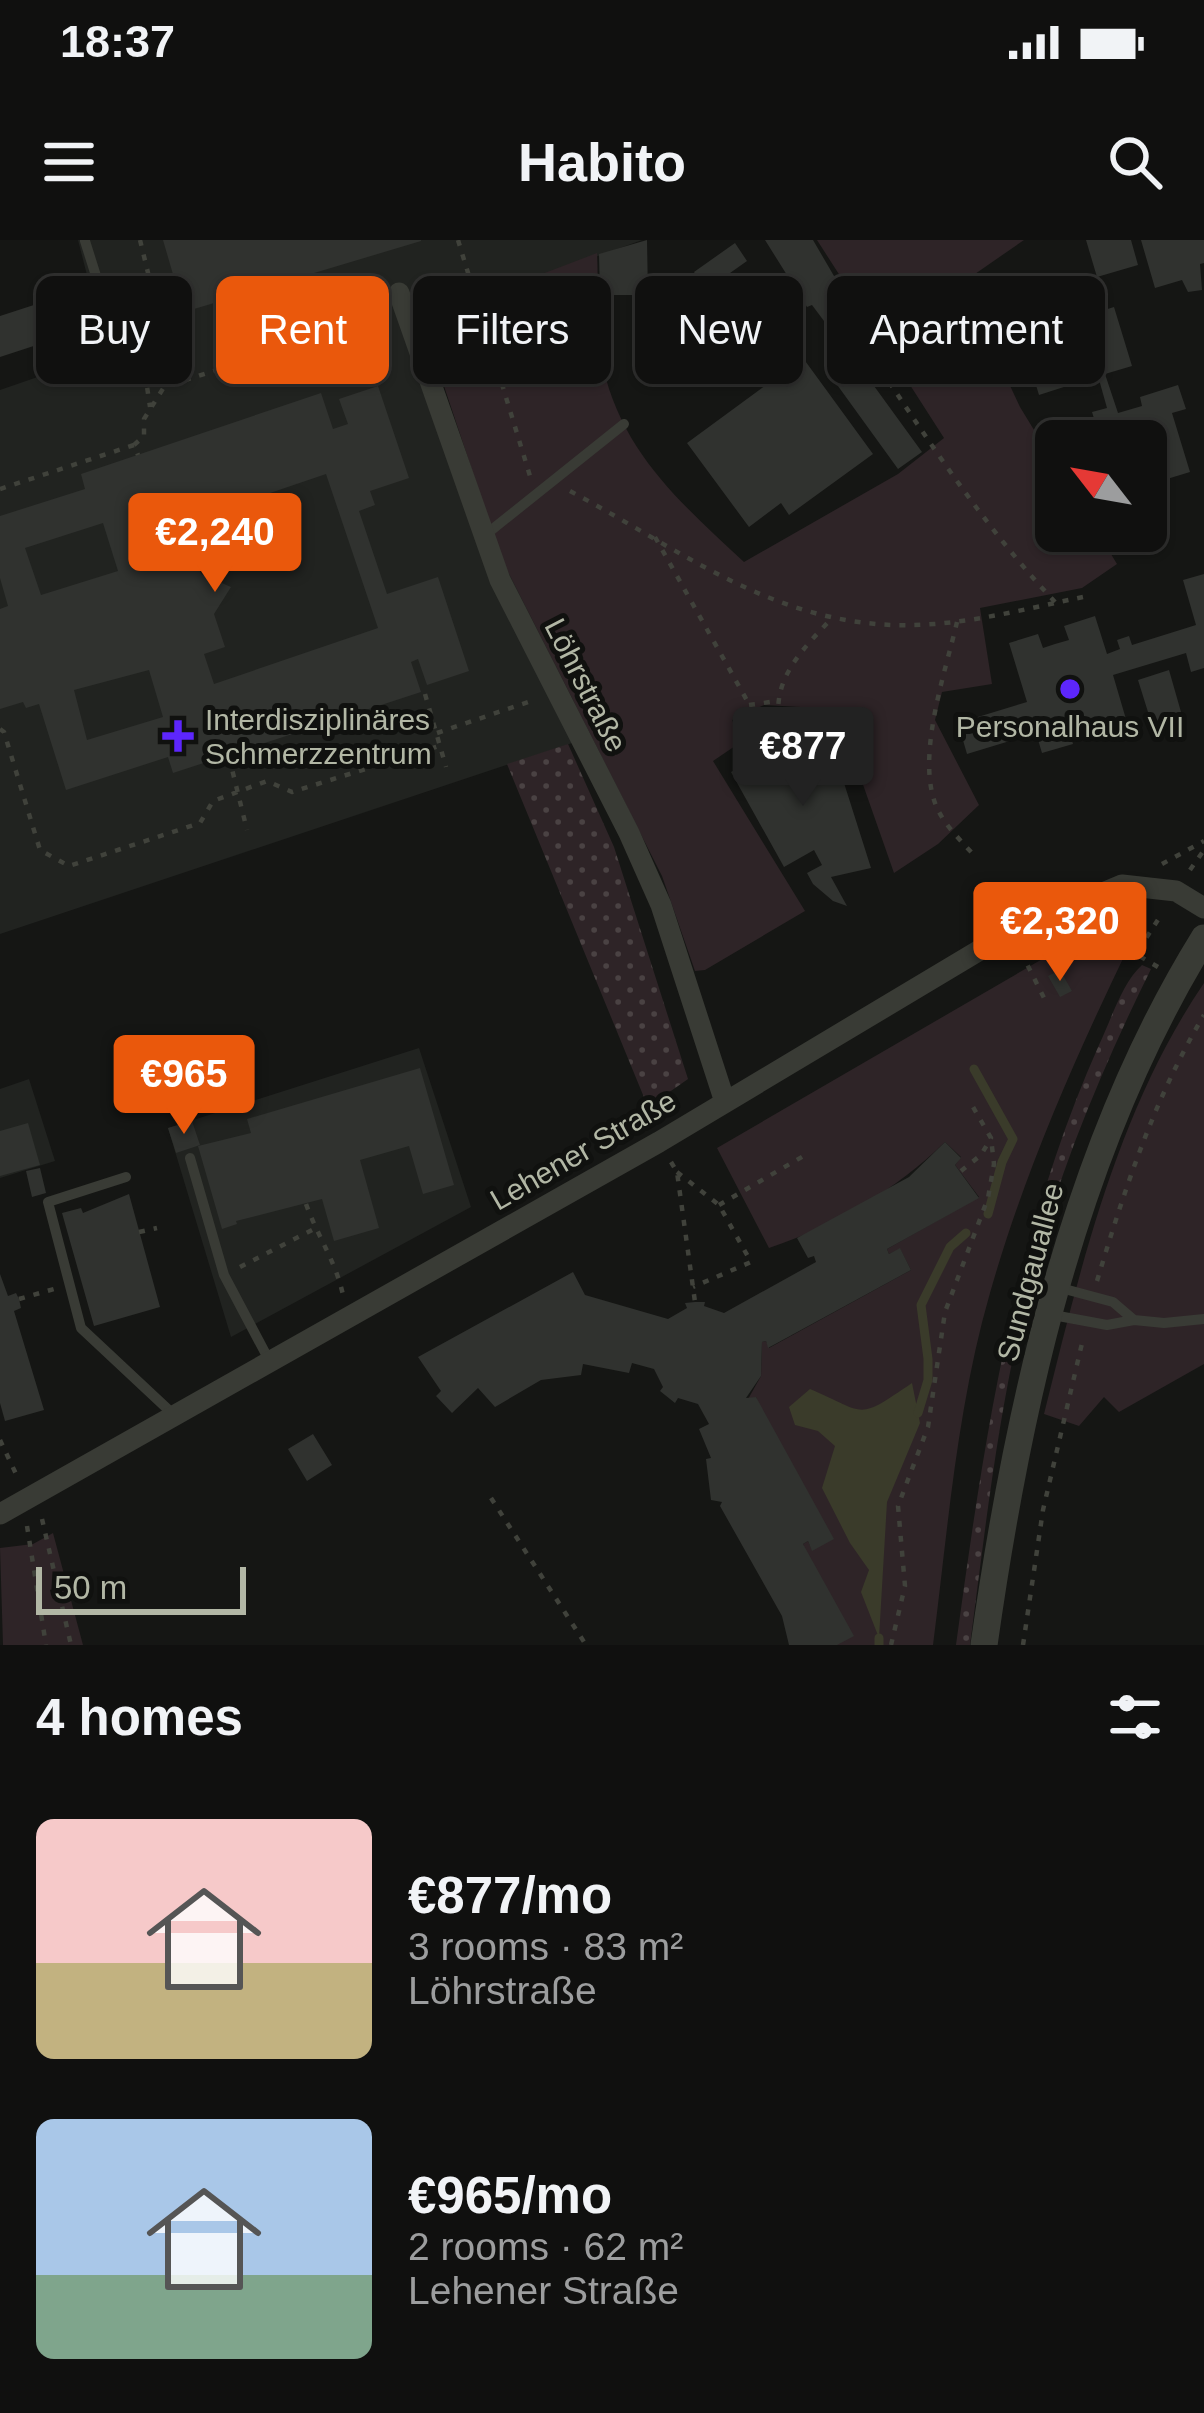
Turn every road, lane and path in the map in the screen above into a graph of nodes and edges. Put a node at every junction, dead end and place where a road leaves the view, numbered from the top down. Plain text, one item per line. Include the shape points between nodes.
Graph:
1 (84, 240) edge
2 (140, 240) edge
3 (458, 240) edge
4 (96, 276) edge
5 (149, 276) edge
6 (399, 292) dead end
7 (412, 327) junction
8 (147, 384) edge
9 (891, 384) edge
10 (150, 407) junction
11 (624, 424) dead end
12 (134, 445) junction
13 (138, 455) dead end
14 (554, 483) junction
15 (0, 489) edge
16 (536, 495) junction
17 (484, 536) junction
18 (655, 537) junction
19 (1088, 596) dead end
20 (1055, 602) junction
21 (832, 618) junction
22 (957, 622) junction
23 (557, 692) junction
24 (424, 694) dead end
25 (776, 701) junction
26 (749, 705) junction
27 (779, 719) dead end
28 (758, 720) dead end
29 (0, 729) edge
30 (437, 733) junction
31 (439, 746) junction
32 (229, 757) dead end
33 (446, 767) dead end
34 (236, 794) junction
35 (247, 830) dead end
36 (972, 853) dead end
37 (1204, 908) edge
38 (1204, 938) edge
39 (1029, 966) dead end
40 (1044, 998) dead end
41 (724, 1102) junction
42 (973, 1107) dead end
43 (991, 1138) junction
44 (659, 1142) junction
45 (807, 1154) dead end
46 (190, 1157) dead end
47 (961, 1171) dead end
48 (676, 1172) junction
49 (126, 1177) dead end
50 (306, 1204) dead end
51 (719, 1205) junction
52 (157, 1228) dead end
53 (314, 1229) junction
54 (140, 1232) dead end
55 (224, 1275) junction
56 (68, 1285) junction
57 (693, 1288) junction
58 (19, 1299) dead end
59 (1053, 1301) junction
60 (695, 1302) dead end
61 (349, 1318) junction
62 (1204, 1319) edge
63 (1134, 1320) junction
64 (269, 1360) junction
65 (174, 1415) junction
66 (0, 1440) edge
67 (491, 1498) dead end
68 (23, 1501) junction
69 (0, 1514) edge
70 (42, 1519) dead end
71 (46, 1645) edge
72 (71, 1645) edge
73 (586, 1645) edge
74 (891, 1645) edge
75 (984, 1645) edge

1 - 4 lane
2 - 5 path
3 - 16 path
6 - 7 street, Löhrstraße
7 - 10 path via 320,356 313,339 164,387
7 - 17 street, Löhrstraße
8 - 10 path
9 - 20 path
10 - 12 path
11 - 14 lane
12 - 13 path
12 - 15 path
14 - 16 lane
14 - 18 path
16 - 17 lane
17 - 23 street, Löhrstraße
18 - 21 path via 744,590
18 - 26 path
19 - 20 path
20 - 22 path
21 - 22 path via 886,626
21 - 25 path via 783,679
22 - 36 path via 928,768 936,806
23 - 30 path
23 - 41 street, Löhrstraße via 661,904
24 - 30 path
25 - 26 path
25 - 27 path
26 - 28 path
29 - 34 path via 40,850 69,866 200,824 213,801
30 - 31 path
31 - 33 path
31 - 34 path via 292,792 267,782
32 - 34 path
34 - 35 path
37 - 41 street, Lehener Straße via 1176,890 1122,885 1010,932
38 - 59 street, Sundgauallee via 1128,1079
39 - 40 path
41 - 44 street, Lehener Straße
42 - 43 path
43 - 47 path
43 - 74 path via 988,1198 945,1312 928,1427 898,1506 904,1586
44 - 48 path
44 - 61 street, Lehener Straße
45 - 51 path
46 - 55 lane
48 - 51 path
48 - 57 path
49 - 56 lane via 48,1202
50 - 53 path
51 - 57 path via 752,1262
52 - 54 path
53 - 55 path
53 - 61 path via 338,1271
55 - 64 lane
56 - 58 path
56 - 65 lane via 81,1328
57 - 60 path
59 - 63 lane via 1107,1325
59 - 63 lane via 1113,1302
59 - 75 street, Sundgauallee
61 - 64 street, Lehener Straße
62 - 63 lane
64 - 65 street, Lehener Straße
65 - 68 street, Lehener Straße
66 - 68 path
67 - 73 path
68 - 69 street, Lehener Straße
68 - 71 path
70 - 72 path

